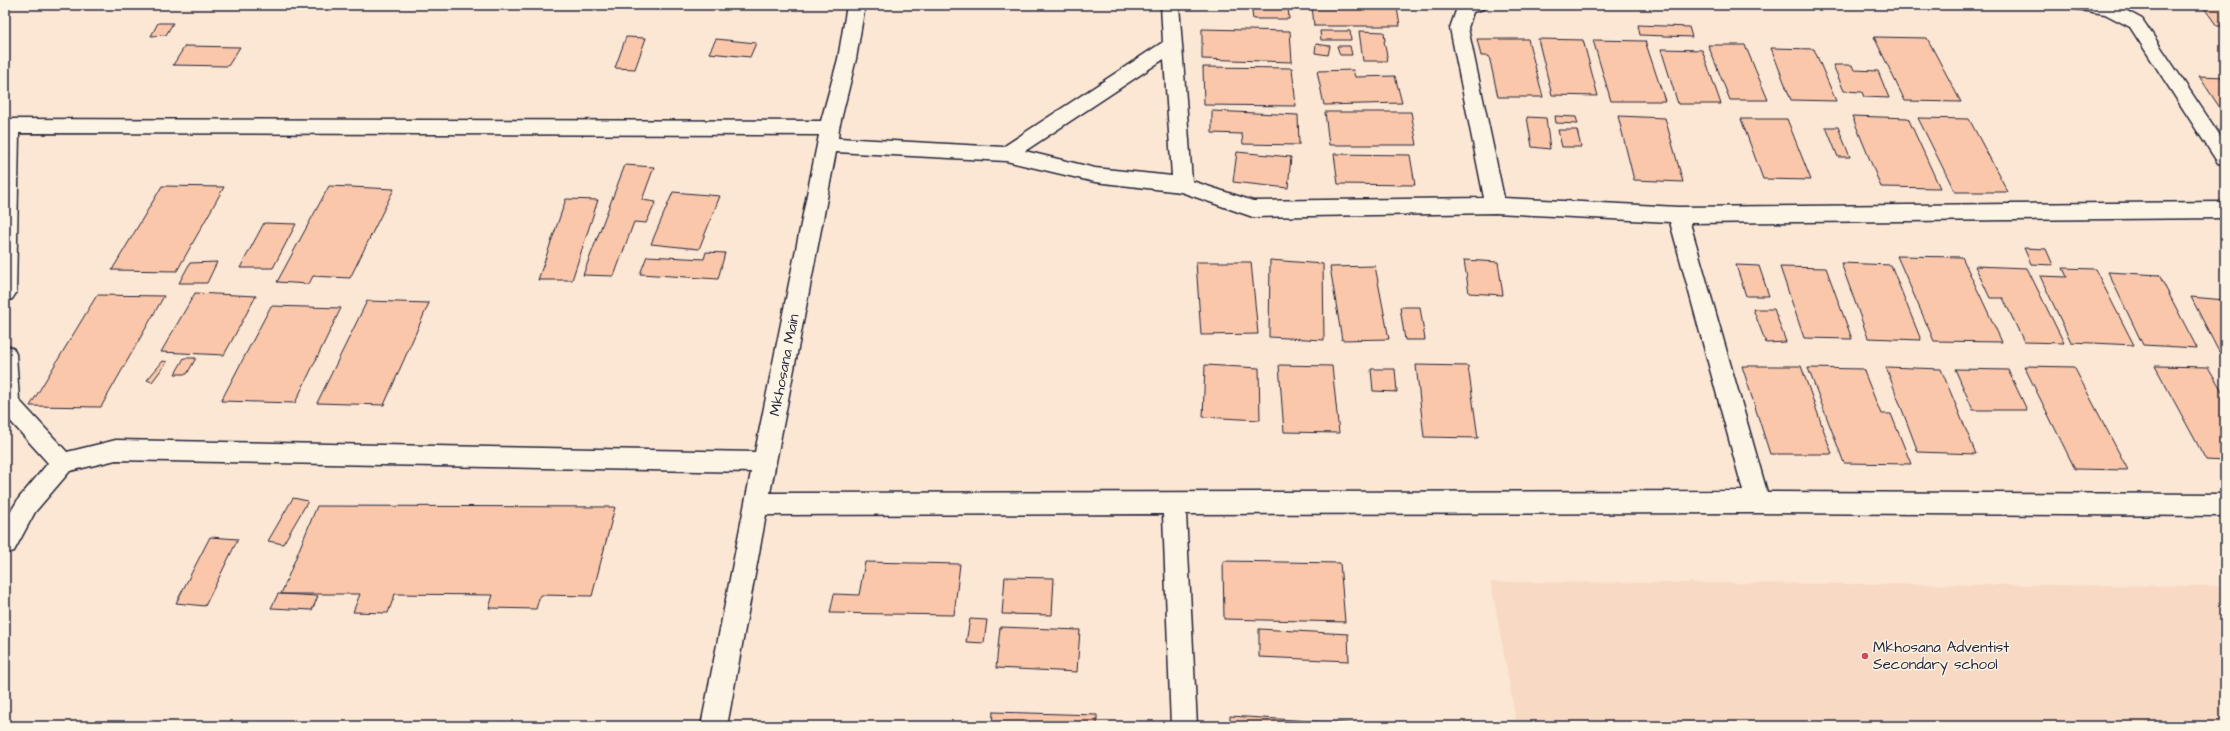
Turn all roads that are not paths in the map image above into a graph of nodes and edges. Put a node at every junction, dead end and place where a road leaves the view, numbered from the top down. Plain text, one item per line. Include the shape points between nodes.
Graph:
1 (856, 5) edge
2 (1170, 5) edge
3 (1477, 5) edge
4 (2081, 5) edge
5 (1172, 46) junction
6 (7, 126) edge
7 (829, 137) junction
8 (1006, 154) junction
9 (2225, 158) edge
10 (1182, 185) junction
11 (1496, 205) junction
12 (2225, 210) edge
13 (1678, 215) junction
14 (5, 293) edge
15 (5, 354) edge
16 (765, 462) junction
17 (63, 463) junction
18 (1758, 502) junction
19 (756, 504) junction
20 (1174, 504) junction
21 (2225, 505) edge
22 (5, 543) edge
23 (714, 726) edge
24 (1184, 726) edge

1 - 7 street, Mkhosana Main via 847,59
2 - 5 street
3 - 11 street via 1466,8 1459,28
4 - 9 street via 2109,9 2136,23
5 - 8 street
5 - 10 street
6 - 7 street
6 - 14 street
7 - 8 street
7 - 16 street, Mkhosana Main
8 - 10 street via 1095,175
10 - 11 street via 1254,209
11 - 13 street
12 - 13 street
13 - 18 street
15 - 17 street via 8,403
16 - 17 street via 116,450
16 - 19 street, Mkhosana Main
17 - 22 street via 27,505
18 - 20 street
18 - 21 street
19 - 20 street
19 - 23 street, Mkhosana Main
20 - 24 street

